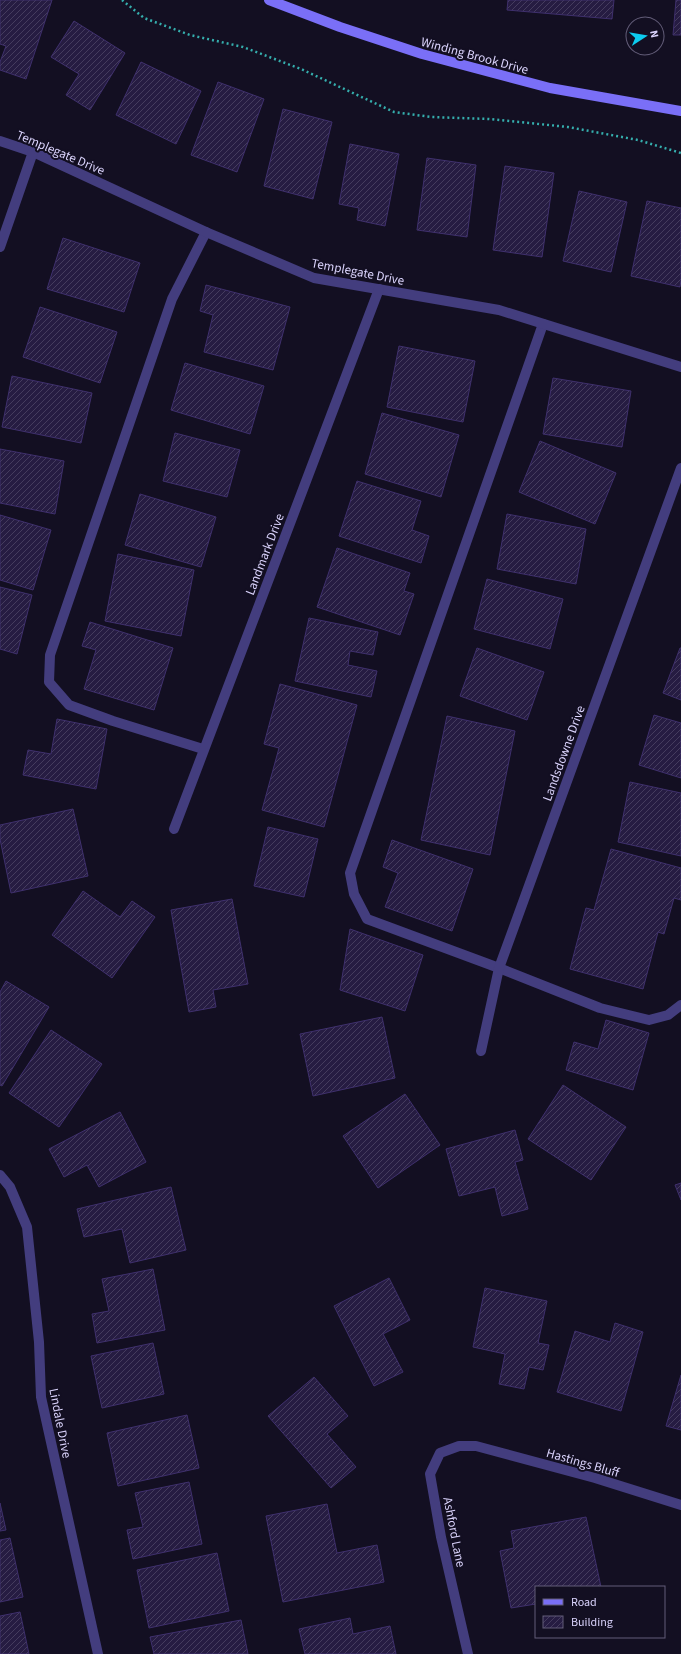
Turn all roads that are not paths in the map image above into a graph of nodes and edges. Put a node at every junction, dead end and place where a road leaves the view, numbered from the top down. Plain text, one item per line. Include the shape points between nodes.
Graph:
1 (269, 0) edge
2 (681, 111) edge
3 (0, 141) edge
4 (33, 152) junction
5 (206, 232) junction
6 (0, 247) edge
7 (379, 289) junction
8 (543, 324) junction
9 (681, 367) edge
10 (681, 468) edge
11 (204, 749) junction
12 (174, 829) dead end
13 (499, 968) junction
14 (681, 1005) edge
15 (481, 1051) dead end
16 (0, 1175) edge
17 (476, 1446) joint
18 (681, 1505) edge
19 (98, 1654) edge
20 (468, 1654) edge

1 - 2 street, Winding Brook Drive via 422,54 550,88
3 - 4 street, Templegate Drive
4 - 5 street, Templegate Drive
4 - 6 street
5 - 7 street, Templegate Drive via 314,278
5 - 11 street via 172,299 50,655 48,682 69,705
7 - 8 street, Templegate Drive via 499,310
7 - 11 street, Landmark Drive
8 - 9 street, Templegate Drive
8 - 13 street via 350,873 354,894 367,919
10 - 13 street, Landsdowne Drive
11 - 12 street, Landmark Drive
13 - 14 street via 600,1008 649,1020 668,1015
13 - 15 street, Landsdowne Drive
16 - 19 street, Lindale Drive via 10,1186 27,1227 39,1342 41,1398
17 - 18 street, Hastings Bluff via 595,1478
17 - 20 street, Ashford Lane via 459,1446 440,1453 430,1474 441,1537

